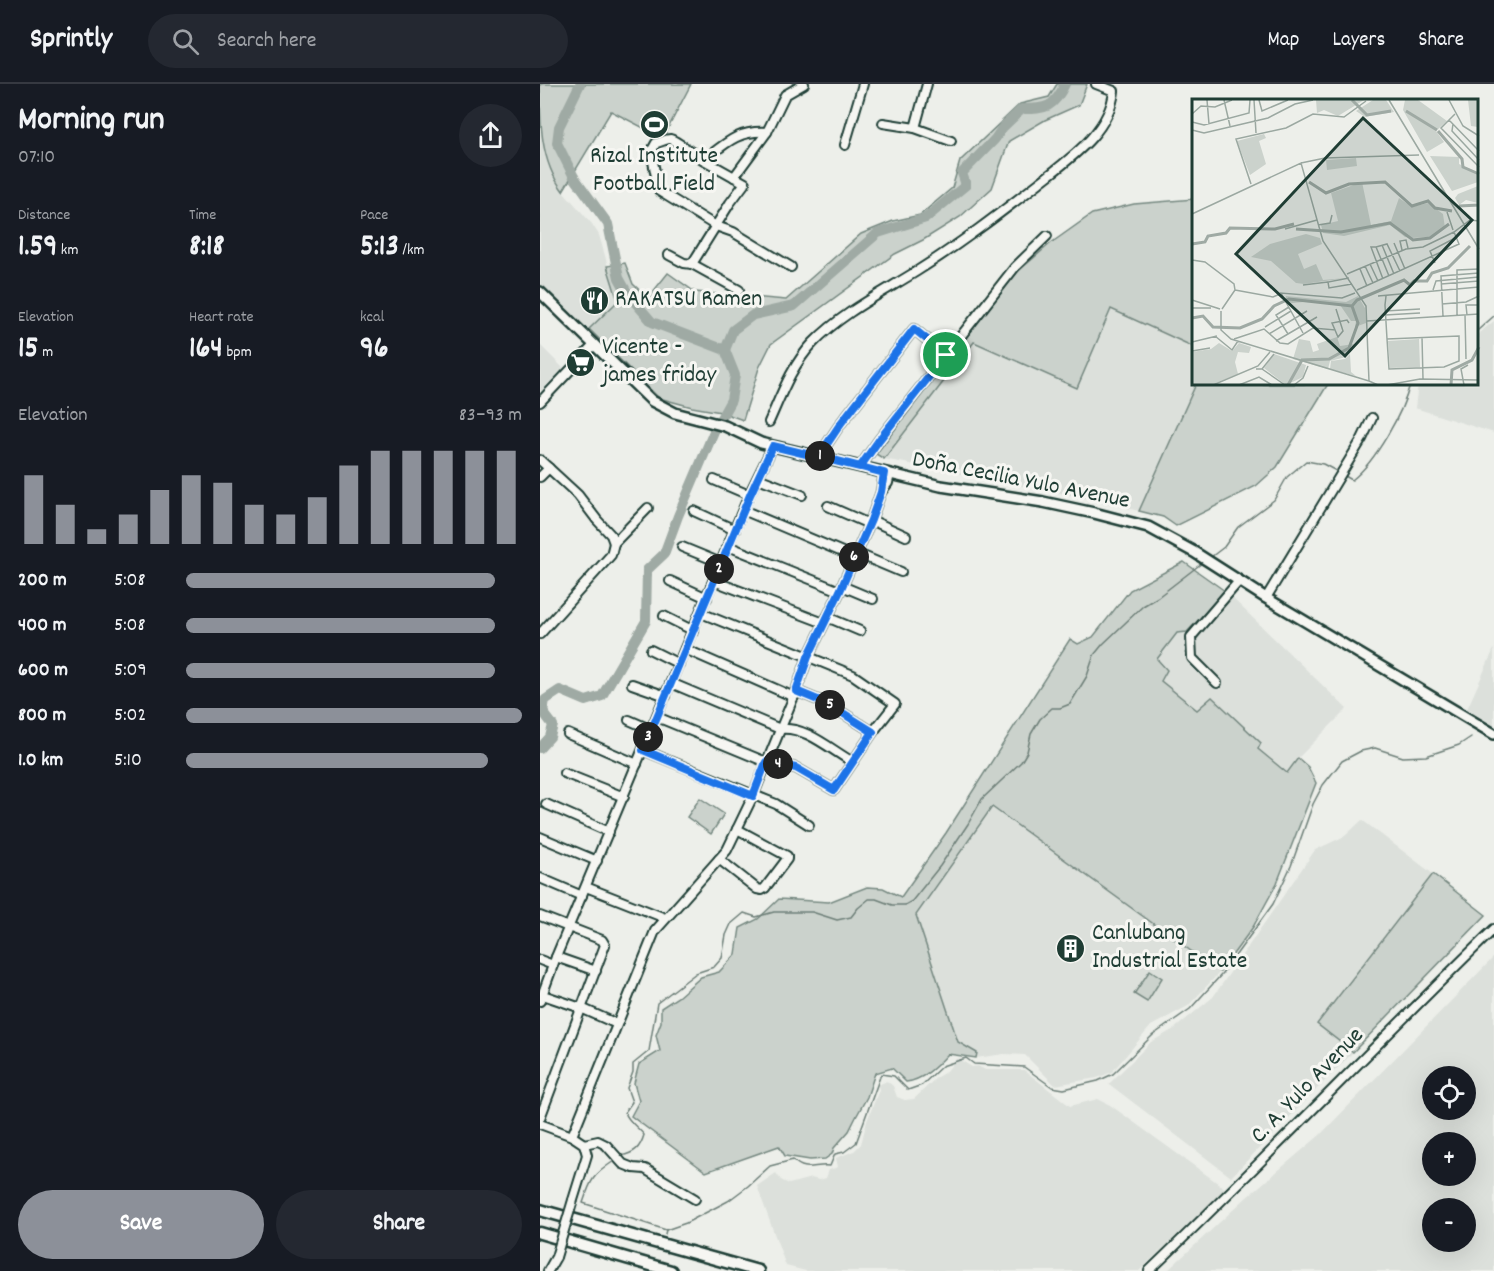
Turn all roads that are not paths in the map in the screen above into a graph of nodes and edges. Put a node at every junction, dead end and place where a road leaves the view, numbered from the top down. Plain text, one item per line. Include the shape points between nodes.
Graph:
1 (804, 84) edge
2 (863, 84) edge
3 (927, 84) edge
4 (1096, 84) edge
5 (1114, 87) edge
6 (884, 123) dead end
7 (915, 128) junction
8 (767, 132) junction
9 (951, 141) dead end
10 (845, 144) dead end
11 (704, 160) junction
12 (734, 177) junction
13 (716, 226) junction
14 (1047, 236) dead end
15 (669, 255) dead end
16 (692, 264) junction
17 (791, 267) dead end
18 (739, 290) dead end
19 (540, 292) edge
20 (594, 345) junction
21 (946, 355) junction
22 (540, 402) edge
23 (1372, 418) dead end
24 (769, 422) dead end
25 (773, 446) junction
26 (819, 456) junction
27 (540, 460) edge
28 (860, 467) junction
29 (549, 468) junction
30 (887, 473) junction
31 (540, 477) edge
32 (758, 478) junction
33 (714, 480) dead end
34 (750, 495) junction
35 (802, 495) dead end
36 (828, 506) dead end
37 (648, 508) dead end
38 (743, 510) junction
39 (694, 511) dead end
40 (870, 522) junction
41 (735, 530) junction
42 (906, 536) dead end
43 (614, 543) junction
44 (728, 546) junction
45 (682, 547) dead end
46 (855, 555) junction
47 (721, 563) junction
48 (901, 572) dead end
49 (670, 581) dead end
50 (714, 581) junction
51 (1239, 581) junction
52 (841, 589) junction
53 (707, 598) junction
54 (1266, 598) junction
55 (873, 599) dead end
56 (701, 613) junction
57 (664, 616) dead end
58 (825, 620) junction
59 (694, 631) junction
60 (860, 631) dead end
61 (540, 634) edge
62 (685, 649) junction
63 (651, 650) dead end
64 (808, 657) junction
65 (679, 664) junction
66 (671, 683) junction
67 (1217, 683) dead end
68 (632, 684) dead end
69 (795, 694) junction
70 (666, 696) junction
71 (657, 717) junction
72 (629, 720) dead end
73 (780, 729) junction
74 (652, 730) junction
75 (873, 732) junction
76 (568, 734) dead end
77 (1494, 734) edge
78 (643, 750) junction
79 (766, 762) junction
80 (853, 762) junction
81 (637, 764) junction
82 (564, 773) dead end
83 (753, 796) junction
84 (624, 797) junction
85 (546, 804) dead end
86 (809, 825) dead end
87 (736, 829) junction
88 (609, 832) junction
89 (540, 837) edge
90 (719, 859) junction
91 (597, 861) junction
92 (540, 878) edge
93 (586, 887) junction
94 (582, 896) junction
95 (540, 916) edge
96 (665, 918) junction
97 (568, 929) junction
98 (1494, 929) edge
99 (540, 960) edge
100 (555, 961) junction
101 (596, 971) junction
102 (541, 998) edge
103 (581, 1008) junction
104 (617, 1024) junction
105 (540, 1118) edge
106 (540, 1124) edge
107 (572, 1136) junction
108 (584, 1144) junction
109 (695, 1199) dead end
110 (540, 1210) edge
111 (540, 1233) edge
112 (548, 1271) edge
113 (671, 1271) edge
114 (758, 1271) edge
115 (1149, 1271) edge

1 - 8 street via 785,95
2 - 10 street
3 - 7 street
4 - 5 street
5 - 24 street via 1102,127 1068,160 981,228 868,300 812,344 788,378
6 - 7 street
7 - 9 street
8 - 11 street via 750,131 726,141
8 - 12 street
11 - 12 street
11 - 13 street via 669,139 656,143 651,152 659,191
12 - 13 street via 745,183
13 - 16 street
13 - 17 street
14 - 21 street via 1015,267
15 - 16 street
16 - 18 street
19 - 20 main road, Doña Cecilia Yulo Avenue
20 - 22 street
20 - 25 main road, Doña Cecilia Yulo Avenue via 658,405
21 - 26 street via 914,329
21 - 28 street
23 - 54 street
25 - 26 main road, Doña Cecilia Yulo Avenue
25 - 32 street
26 - 28 main road, Doña Cecilia Yulo Avenue
27 - 29 street
28 - 30 main road, Doña Cecilia Yulo Avenue
29 - 31 street
29 - 43 street via 578,495
30 - 40 street via 888,483
30 - 51 main road, Doña Cecilia Yulo Avenue via 1149,527
32 - 34 street
32 - 35 street
33 - 34 street
34 - 38 street
36 - 40 street
37 - 43 street
38 - 41 street
38 - 46 street
39 - 41 street
40 - 42 street
40 - 46 street
41 - 44 street
43 - 61 street via 611,555
44 - 47 street
44 - 52 street
45 - 47 street
46 - 48 street
46 - 52 street
47 - 50 street
49 - 53 street
50 - 53 street
50 - 58 street
51 - 54 main road, Doña Cecilia Yulo Avenue
51 - 67 street via 1191,637 1192,658
52 - 55 street
52 - 58 street
53 - 56 street
54 - 77 main road, Doña Cecilia Yulo Avenue
56 - 59 street
56 - 64 street
57 - 59 street
58 - 60 street
58 - 64 street
59 - 62 street
62 - 65 street
62 - 69 street
63 - 65 street
64 - 69 street
64 - 75 street via 853,675 896,704
65 - 66 street
66 - 70 street
66 - 73 street
68 - 70 street
69 - 73 street
69 - 75 street via 830,705
70 - 71 street
71 - 74 street
71 - 79 street
72 - 74 street
73 - 79 street
73 - 80 street via 790,728 818,740
74 - 78 street
75 - 80 street
76 - 81 street
78 - 81 street
78 - 83 street
79 - 80 street via 796,768 834,790
79 - 83 street
81 - 84 street
82 - 84 street
83 - 86 street via 776,804
83 - 87 street
84 - 88 street
85 - 88 street
87 - 90 street
87 - 90 street via 787,859 762,890
88 - 91 street
89 - 91 street
90 - 96 street
91 - 93 street
92 - 94 street
93 - 94 street
93 - 96 street
94 - 97 street
95 - 97 street
96 - 104 street via 655,931
97 - 100 street
97 - 101 street via 604,942
98 - 115 street, C. A. Yulo Avenue
99 - 100 street
100 - 101 street
100 - 102 street
101 - 103 street
102 - 103 street
103 - 104 street
103 - 105 street
104 - 107 street
106 - 107 street
107 - 108 street
108 - 109 street via 598,1141 623,1164 645,1169
108 - 112 street, bridge via 587,1155 556,1257
110 - 114 highway
111 - 113 highway

